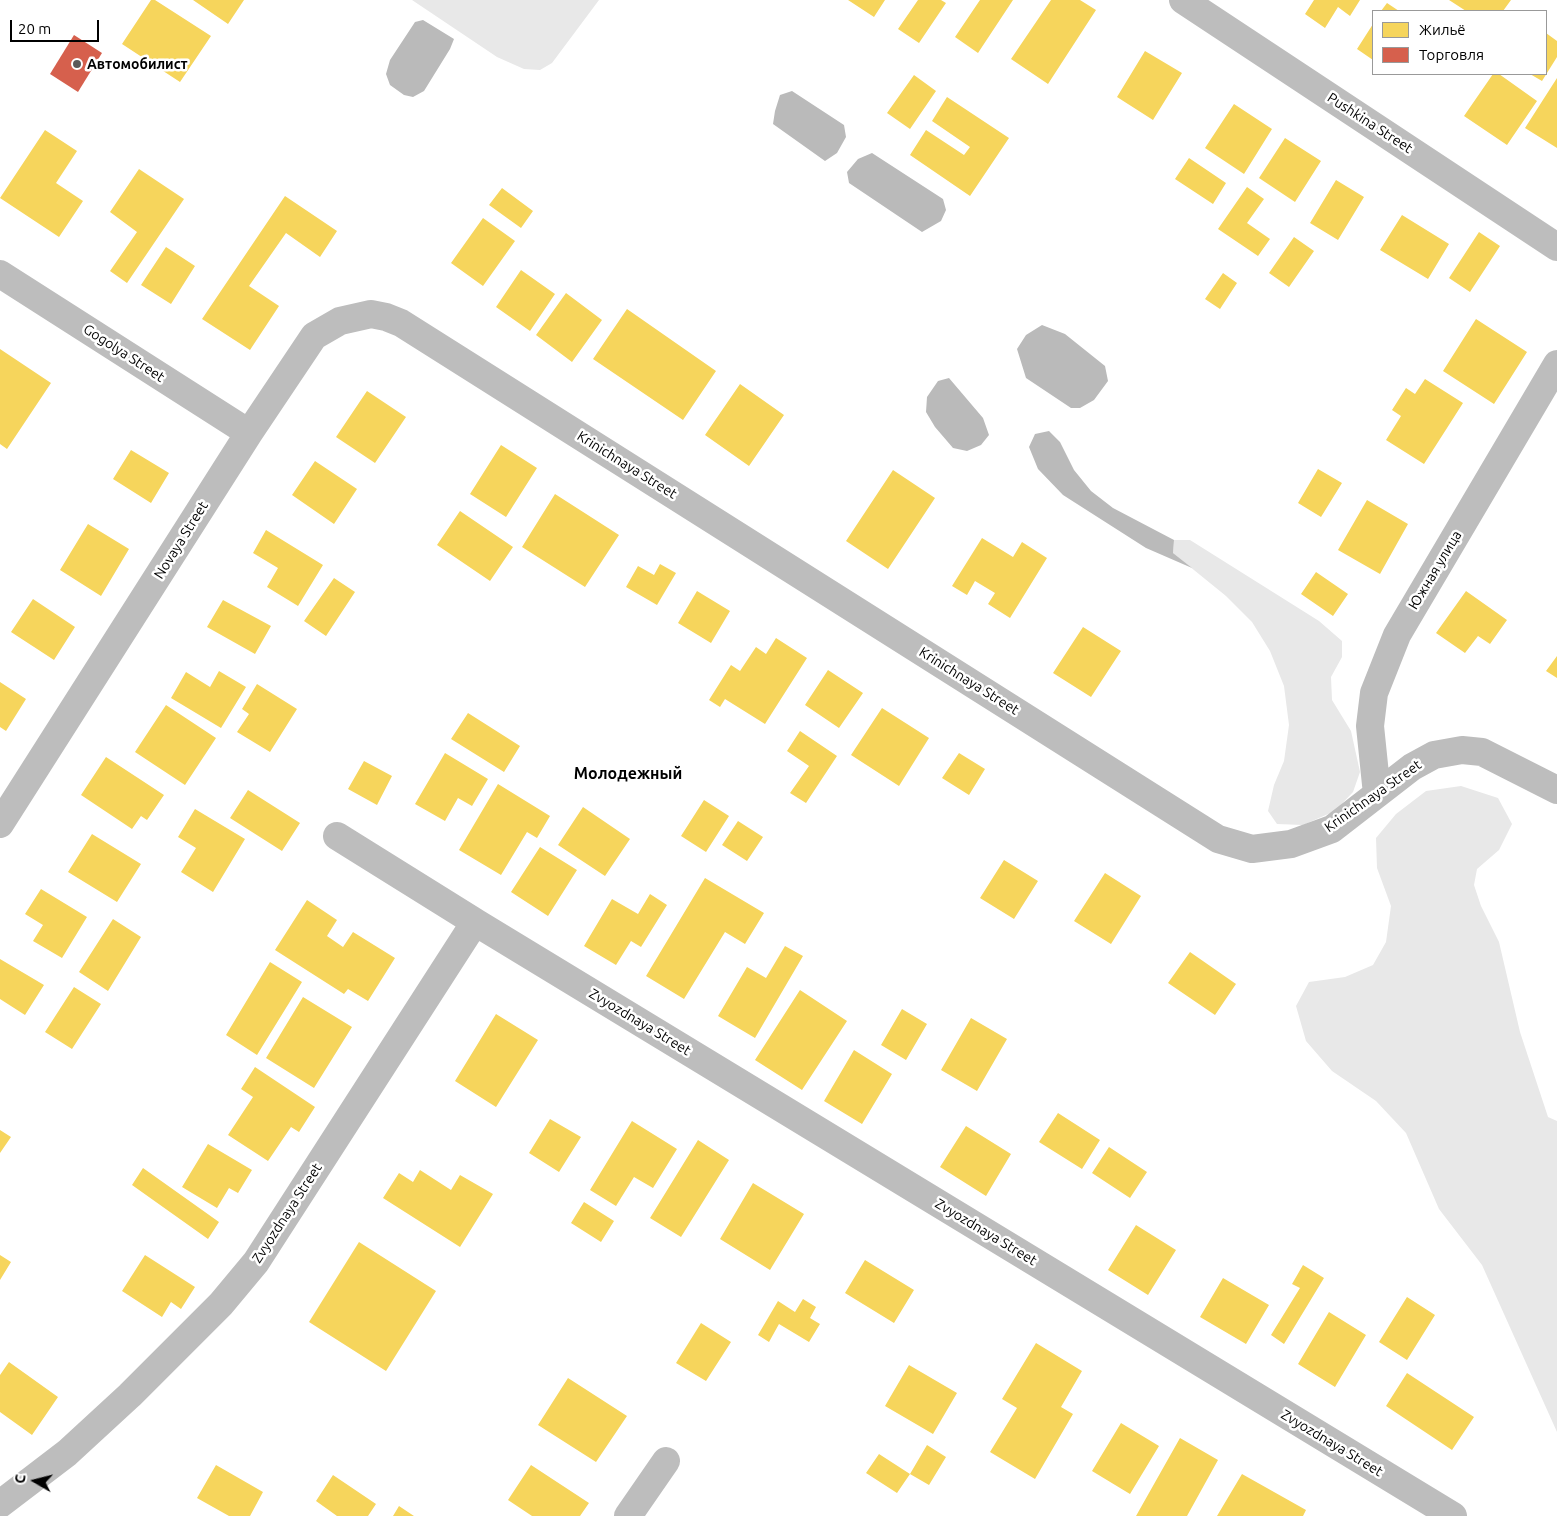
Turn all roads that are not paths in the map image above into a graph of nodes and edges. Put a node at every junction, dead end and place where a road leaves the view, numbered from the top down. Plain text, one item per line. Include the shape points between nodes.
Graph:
1 (1183, 0) edge
2 (1557, 247) edge
3 (0, 274) edge
4 (402, 323) joint
5 (1557, 364) edge
6 (249, 433) junction
7 (1557, 790) edge
8 (1377, 794) junction
9 (0, 824) edge
10 (337, 836) dead end
11 (475, 922) junction
12 (666, 1461) dead end
13 (0, 1504) edge
14 (628, 1516) edge
15 (1453, 1516) edge

1 - 2 street, Pushkina Street
3 - 6 street, Gogolya Street
4 - 6 street, Novaya Street via 371,314 340,321 314,336
4 - 8 street, Krinichnaya Street via 1218,838 1252,848 1292,844 1332,828
5 - 8 street, Южная улица via 1397,635 1374,693 1370,726
6 - 9 street, Novaya Street
7 - 8 street, Krinichnaya Street via 1482,752 1462,750 1434,755 1412,767
10 - 11 street
11 - 13 street, Zvyozdnaya Street via 256,1262 221,1304 130,1395 67,1453
11 - 15 street, Zvyozdnaya Street
12 - 14 street

